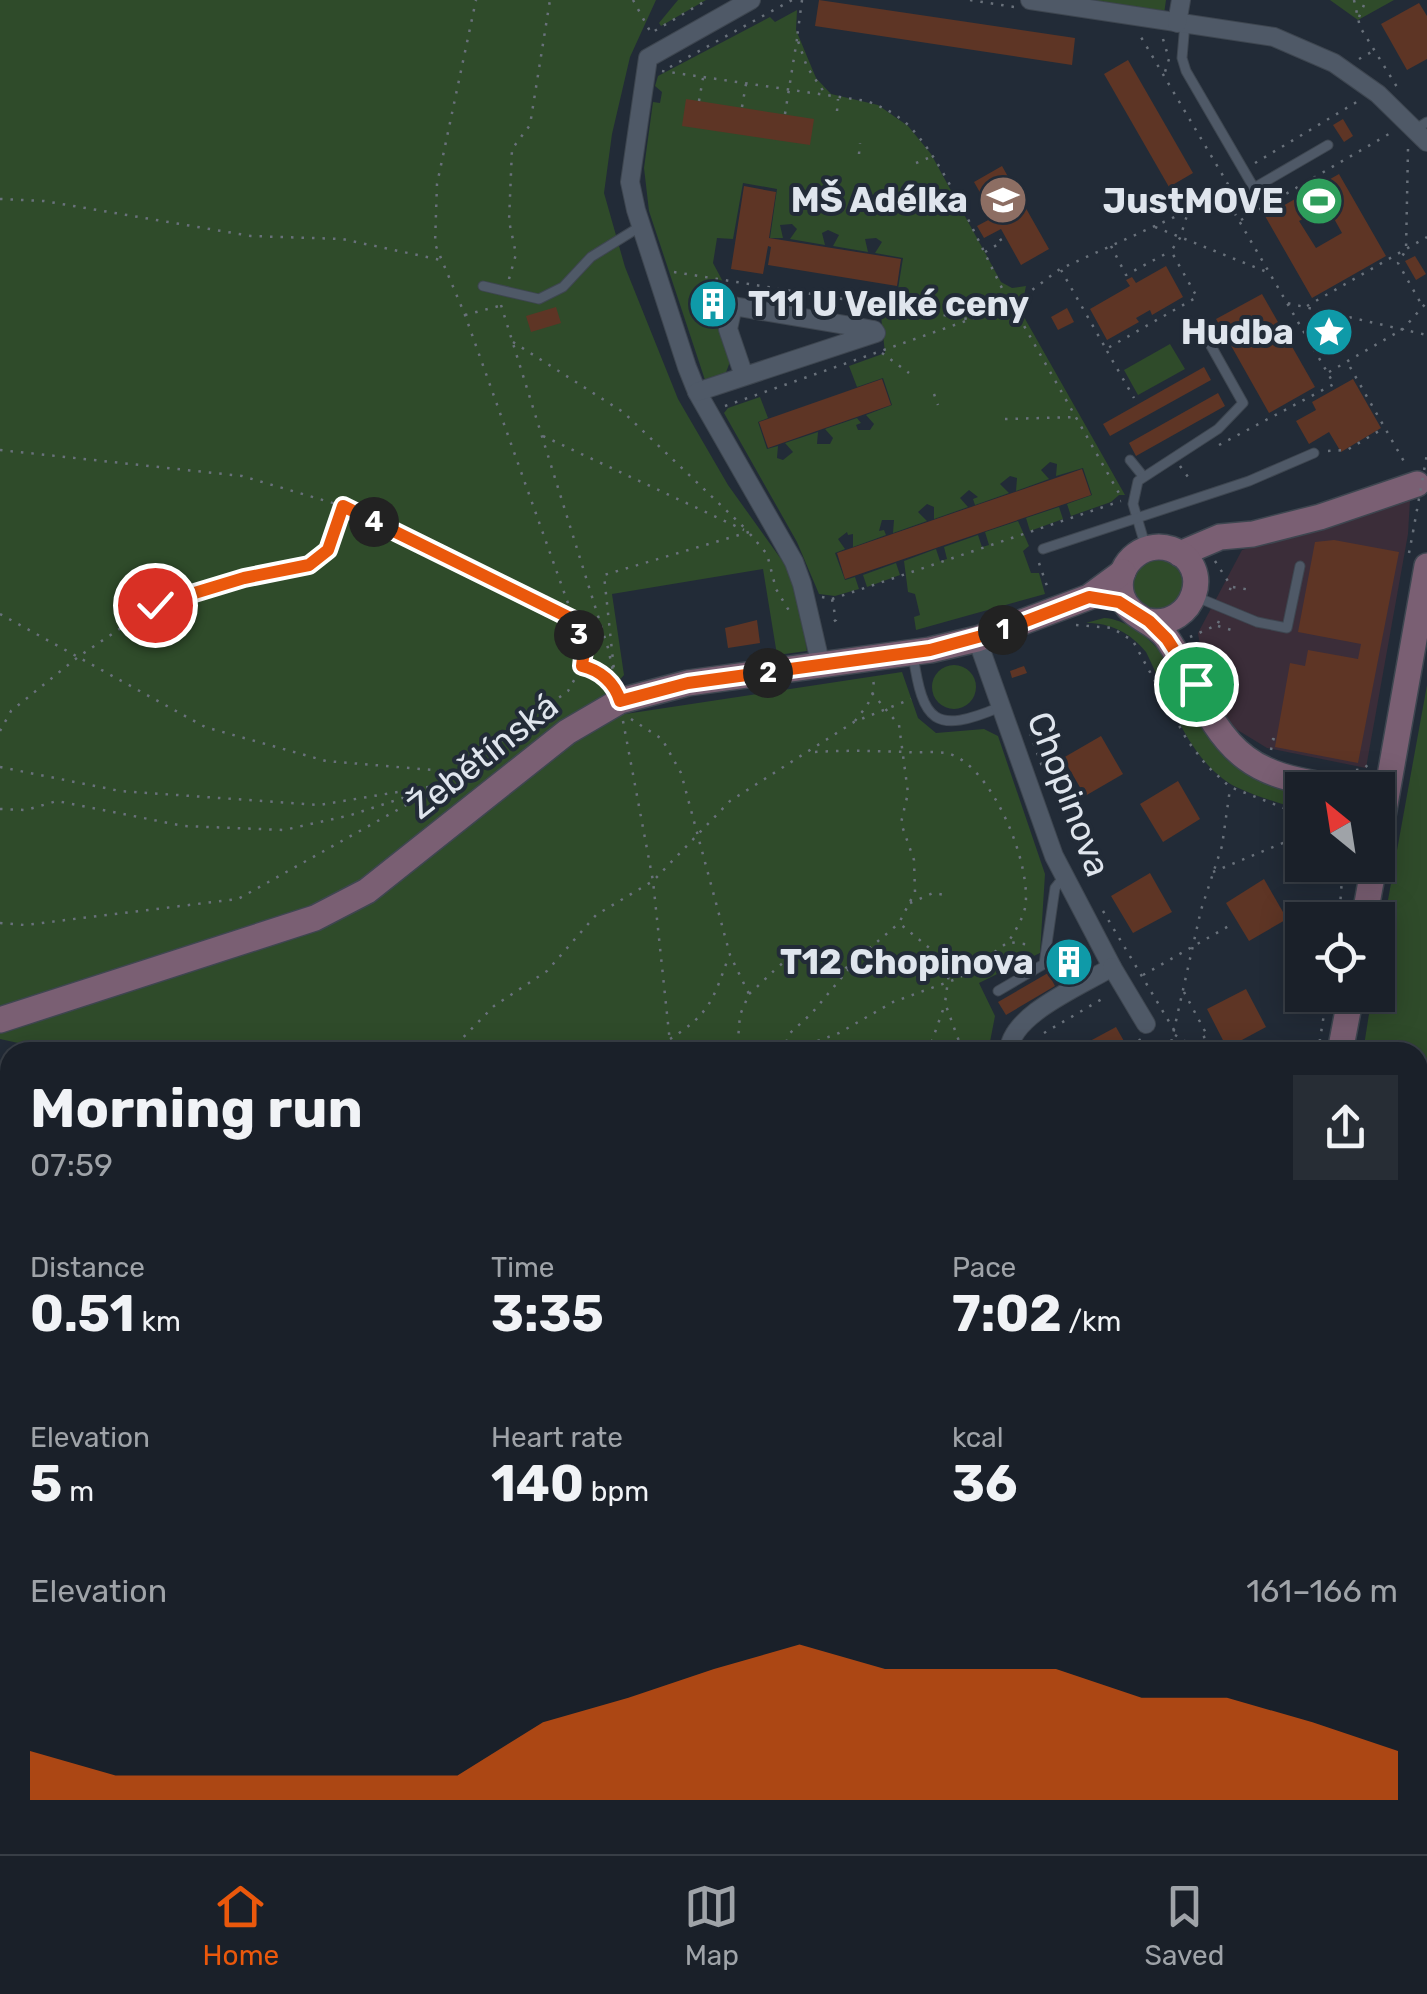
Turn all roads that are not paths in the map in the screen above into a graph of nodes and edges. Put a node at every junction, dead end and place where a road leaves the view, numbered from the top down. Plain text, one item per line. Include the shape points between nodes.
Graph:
1 (750, 0) edge
2 (1180, 0) edge
3 (1028, 5) edge
4 (1181, 23) junction
5 (1416, 135) edge
6 (1328, 145) dead end
7 (641, 226) junction
8 (483, 286) dead end
9 (1206, 337) dead end
10 (744, 376) junction
11 (697, 392) junction
12 (1314, 453) road end
13 (1130, 460) dead end
14 (1412, 475) road end
15 (1143, 476) junction
16 (1138, 518) junction
17 (1252, 534) junction
18 (1043, 549) dead end
19 (1146, 549) junction
20 (1180, 554) junction
21 (1418, 558) edge
22 (1300, 566) dead end
23 (1122, 572) junction
24 (1192, 596) junction
25 (1089, 597) junction
26 (1126, 604) junction
27 (1149, 621) junction
28 (976, 638) junction
29 (913, 652) junction
30 (821, 666) junction
31 (1196, 684) junction
32 (1000, 707) junction
33 (1385, 772) edge
34 (1285, 774) edge
35 (1063, 878) junction
36 (1112, 968) junction
37 (998, 991) dead end
38 (1347, 1012) edge
39 (0, 1020) edge
40 (1139, 1025) road end
41 (1009, 1042) edge
42 (1342, 1042) edge

1 - 7 street via 648,58 630,182
2 - 4 street
3 - 4 street
4 - 5 street via 1274,38 1334,63 1378,94
4 - 6 lane via 1186,72 1254,188
7 - 8 lane via 539,299
7 - 11 street
9 - 15 lane via 1242,402 1218,429
10 - 10 street via 790,362 876,333 733,306 728,329
10 - 11 street
11 - 30 street via 794,562 819,630
12 - 16 lane
13 - 15 lane
14 - 17 street via 1330,514
15 - 16 lane via 1133,498
16 - 18 lane
16 - 19 lane
17 - 20 street via 1220,537
17 - 24 street via 1214,559
19 - 20 street
19 - 23 street
20 - 24 street via 1191,566
21 - 33 street
22 - 24 lane via 1286,628
23 - 25 street, Žebětínská
23 - 26 street
24 - 27 street via 1170,621
24 - 31 street via 1185,629
25 - 26 street
25 - 28 street, Žebětínská
26 - 27 street
27 - 31 street
28 - 29 street, Žebětínská
28 - 32 street, Chopinova
29 - 30 street, Žebětínská
29 - 32 lane via 929,712 944,721
30 - 39 street, Žebětínská via 662,688 611,704 346,904
31 - 34 street via 1218,730 1243,756
32 - 35 street, Chopinova
35 - 36 street, Chopinova
35 - 37 lane via 1044,964
36 - 40 street, Chopinova
36 - 41 street via 1022,1020
38 - 42 street

